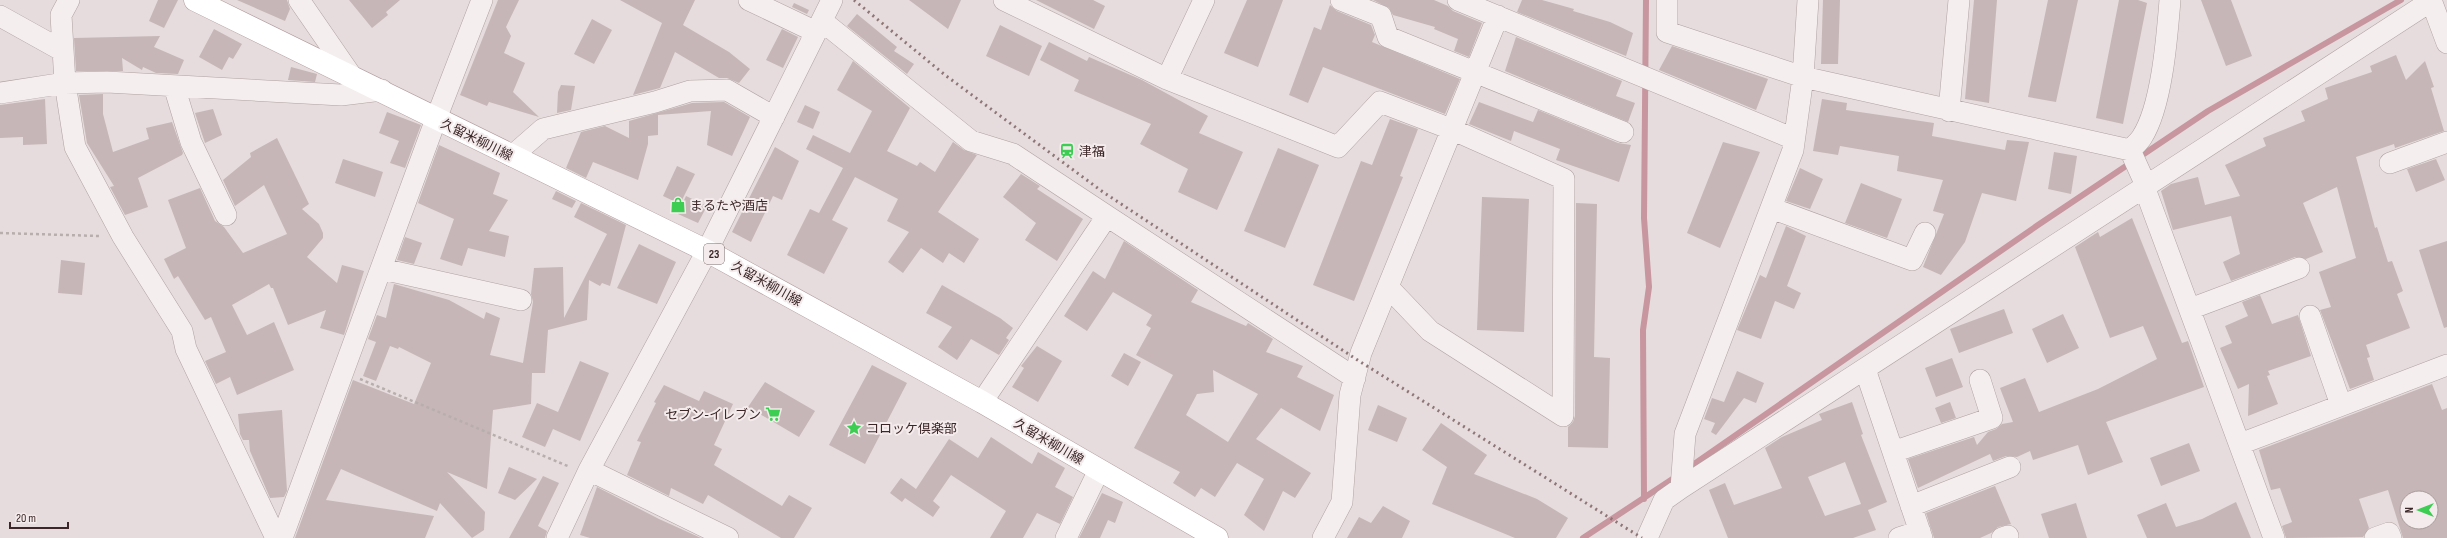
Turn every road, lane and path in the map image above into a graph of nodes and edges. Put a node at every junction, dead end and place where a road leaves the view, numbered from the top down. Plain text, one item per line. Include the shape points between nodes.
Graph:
1 (69, 0) edge
2 (196, 0) edge
3 (299, 0) edge
4 (482, 0) edge
5 (749, 0) edge
6 (832, 0) edge
7 (1004, 0) edge
8 (1204, 0) edge
9 (1341, 0) edge
10 (1458, 0) edge
11 (1667, 0) edge
12 (1808, 0) edge
13 (1959, 0) edge
14 (2170, 0) edge
15 (2431, 0) edge
16 (0, 16) edge
17 (1498, 16) junction
18 (819, 27) junction
19 (2447, 43) edge
20 (63, 51) junction
21 (1475, 73) junction
22 (350, 74) junction
23 (1803, 77) junction
24 (1167, 79) junction
25 (65, 83) junction
26 (174, 86) junction
27 (382, 90) junction
28 (0, 93) edge
29 (1949, 111) junction
30 (774, 117) junction
31 (436, 118) junction
32 (1451, 129) junction
33 (1623, 132) dead end
34 (1794, 139) junction
35 (2447, 142) edge
36 (2130, 150) junction
37 (512, 156) junction
38 (2390, 163) dead end
39 (2144, 185) junction
40 (1771, 208) junction
41 (226, 215) dead end
42 (1107, 216) junction
43 (0, 232) edge
44 (1925, 233) dead end
45 (123, 237) junction
46 (708, 251) junction
47 (2299, 268) dead end
48 (382, 269) junction
49 (1388, 287) junction
50 (521, 300) dead end
51 (2190, 308) junction
52 (2310, 316) dead end
53 (2447, 365) edge
54 (1865, 369) junction
55 (343, 372) junction
56 (1355, 378) junction
57 (1980, 380) dead end
58 (982, 402) junction
59 (2341, 405) junction
60 (2240, 444) junction
61 (1893, 452) junction
62 (2010, 467) dead end
63 (1099, 470) junction
64 (588, 472) junction
65 (1681, 488) junction
66 (1911, 506) junction
67 (1921, 534) edge
68 (1204, 535) edge
69 (276, 538) edge
70 (282, 538) edge
71 (557, 538) edge
72 (728, 538) edge
73 (1066, 538) edge
74 (1323, 538) edge
75 (1647, 538) edge
76 (1899, 538) edge
77 (2274, 538) edge
78 (2375, 538) edge
79 (2391, 538) edge

1 - 20 street via 61,15
2 - 22 main road, 久留米柳川線 / 23
3 - 22 street
4 - 31 street
5 - 18 street
6 - 18 street
7 - 24 street
8 - 24 street
9 - 21 street via 1380,16 1388,37
10 - 17 street
11 - 23 street via 1667,32
12 - 23 street
13 - 29 street
14 - 36 street via 2167,38 2154,109 2142,138
15 - 19 street
15 - 39 street
16 - 20 street
17 - 21 street
17 - 34 street
18 - 30 street
18 - 42 street via 971,141 1013,154
20 - 25 street
21 - 32 street
21 - 33 street
22 - 27 main road, 久留米柳川線 / 23
23 - 29 street
23 - 34 street
24 - 32 street via 1338,147 1380,102
25 - 26 street via 108,82
25 - 28 street
25 - 45 street via 75,147
26 - 27 street via 341,95
26 - 41 street via 191,142
27 - 31 main road, 久留米柳川線 / 23
29 - 36 street
30 - 37 street via 727,90 690,91 543,129
30 - 46 street
31 - 37 main road, 久留米柳川線 / 23
31 - 48 street
32 - 49 street
32 - 49 street via 1564,178 1563,416 1430,331
34 - 40 street via 1793,150
35 - 38 street
36 - 39 street
37 - 46 main road, 久留米柳川線 / 23
39 - 51 street
39 - 54 street
40 - 44 street via 1912,260
40 - 65 street via 1685,434
42 - 56 street
42 - 58 street
43 - 45 path
45 - 69 street via 182,331 186,349
46 - 58 main road, 久留米柳川線 / 23
46 - 64 street
47 - 51 street
48 - 50 street
48 - 55 street
49 - 56 street via 1361,354
51 - 60 street
52 - 59 street
53 - 59 street
54 - 61 street
54 - 65 street
55 - 64 path
55 - 70 street
56 - 74 street via 1350,395 1342,502
57 - 61 street via 1992,418
58 - 63 main road, 久留米柳川線 / 23
59 - 60 street
60 - 77 street
61 - 66 street
62 - 66 street
63 - 68 main road, 久留米柳川線 / 23
63 - 73 street
64 - 71 street
64 - 72 street
65 - 75 street via 1664,500
66 - 67 street
67 - 76 street
78 - 79 street via 2389,533

